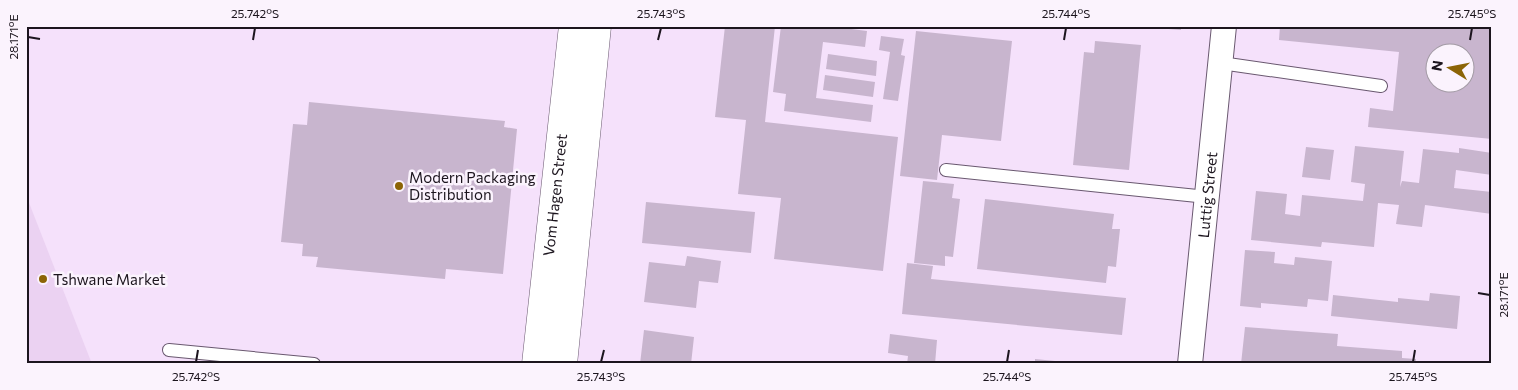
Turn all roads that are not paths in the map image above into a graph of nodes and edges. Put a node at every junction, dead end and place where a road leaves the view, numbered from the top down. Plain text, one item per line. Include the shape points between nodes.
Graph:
1 (573, 26) edge
2 (597, 26) edge
3 (1224, 26) edge
4 (1220, 63) junction
5 (1381, 86) dead end
6 (946, 170) dead end
7 (1207, 197) junction
8 (169, 350) dead end
9 (314, 364) edge
10 (536, 364) edge
11 (563, 364) edge
12 (1190, 364) edge

1 - 10 main road, Vom Hagen Street
2 - 11 main road, Vom Hagen Street
3 - 4 street, Luttig Street
4 - 5 lane
4 - 7 street, Luttig Street
6 - 7 lane
7 - 12 street, Luttig Street
8 - 9 lane

